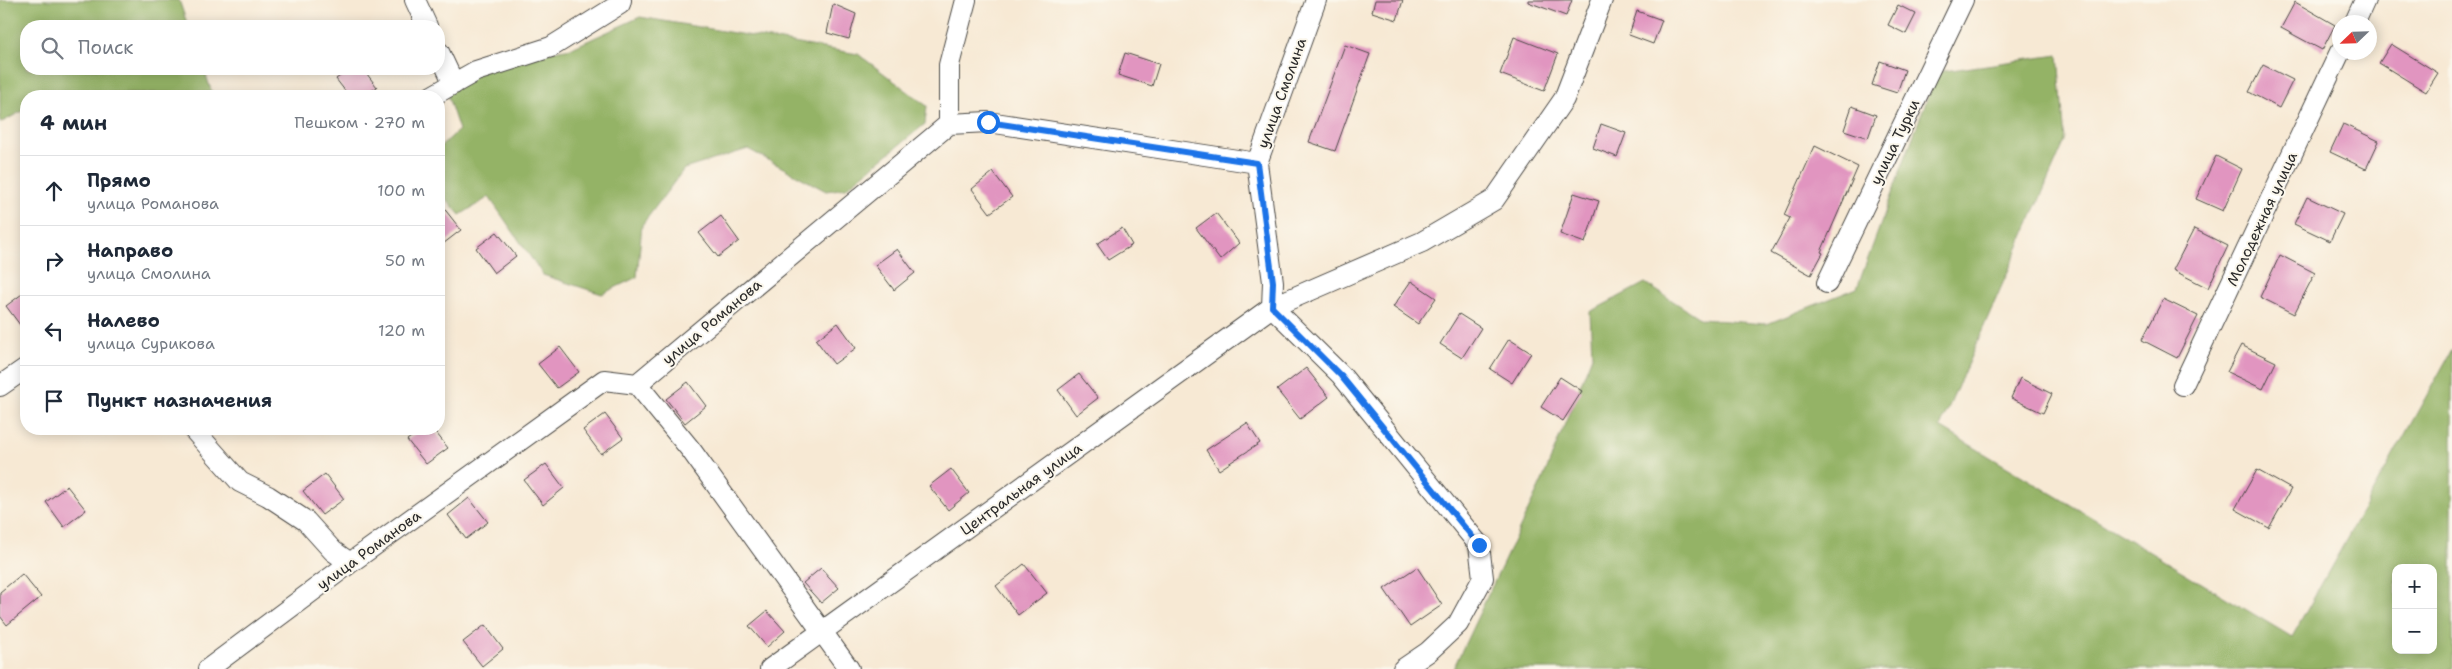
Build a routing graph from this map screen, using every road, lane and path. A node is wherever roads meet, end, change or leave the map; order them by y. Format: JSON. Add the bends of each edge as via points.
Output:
{"nodes":[{"id":1,"x":415,"y":0,"type":"edge"},
{"id":2,"x":621,"y":0,"type":"edge"},
{"id":3,"x":966,"y":0,"type":"edge"},
{"id":4,"x":1316,"y":0,"type":"edge"},
{"id":5,"x":1602,"y":0,"type":"edge"},
{"id":6,"x":1963,"y":0,"type":"edge"},
{"id":7,"x":2365,"y":0,"type":"edge"},
{"id":8,"x":2358,"y":15,"type":"edge"},
{"id":9,"x":424,"y":20,"type":"edge"},
{"id":10,"x":2336,"y":60,"type":"edge"},
{"id":11,"x":445,"y":65,"type":"edge"},
{"id":12,"x":454,"y":84,"type":"junction"},
{"id":13,"x":443,"y":90,"type":"edge"},
{"id":14,"x":949,"y":124,"type":"junction"},
{"id":15,"x":1257,"y":163,"type":"junction"},
{"id":16,"x":1827,"y":283,"type":"dead end"},
{"id":17,"x":1272,"y":307,"type":"junction"},
{"id":18,"x":20,"y":372,"type":"edge"},
{"id":19,"x":637,"y":384,"type":"junction"},
{"id":20,"x":2183,"y":385,"type":"dead end"},
{"id":21,"x":0,"y":386,"type":"edge"},
{"id":22,"x":198,"y":435,"type":"edge"},
{"id":23,"x":350,"y":563,"type":"junction"},
{"id":24,"x":824,"y":632,"type":"junction"},
{"id":25,"x":208,"y":669,"type":"edge"},
{"id":26,"x":770,"y":669,"type":"edge"},
{"id":27,"x":849,"y":669,"type":"edge"},
{"id":28,"x":1403,"y":669,"type":"edge"}],
"edges":[{"from":1,"to":9,"type":"street"},
{"from":2,"to":12,"type":"street","via":[[620,4],[551,47],[476,71]]},
{"from":3,"to":14,"type":"street","via":[[948,65]]},
{"from":4,"to":15,"type":"street","name":"улица Смолина"},
{"from":5,"to":17,"type":"street","name":"Центральная улица","via":[[1564,99],[1494,200],[1422,242]]},
{"from":6,"to":16,"type":"street","name":"улица Турки"},
{"from":7,"to":8,"type":"street"},
{"from":10,"to":20,"type":"street","name":"Молодежная улица"},
{"from":11,"to":12,"type":"street"},
{"from":12,"to":13,"type":"street"},
{"from":14,"to":15,"type":"street","via":[[988,122]]},
{"from":14,"to":19,"type":"street","name":"улица Романова"},
{"from":15,"to":17,"type":"street","name":"улица Смолина","via":[[1273,282]]},
{"from":17,"to":24,"type":"street","name":"Центральная улица"},
{"from":17,"to":28,"type":"street","via":[[1341,376],[1479,545],[1483,578],[1458,624],[1428,652]]},
{"from":18,"to":21,"type":"street"},
{"from":19,"to":23,"type":"street","name":"улица Романова","via":[[604,380]]},
{"from":19,"to":24,"type":"street","via":[[691,450]]},
{"from":22,"to":23,"type":"street","via":[[240,482],[306,521],[333,551]]},
{"from":23,"to":25,"type":"street","name":"улица Романова"},
{"from":24,"to":26,"type":"street","name":"Центральная улица"},
{"from":24,"to":27,"type":"street"}]}
